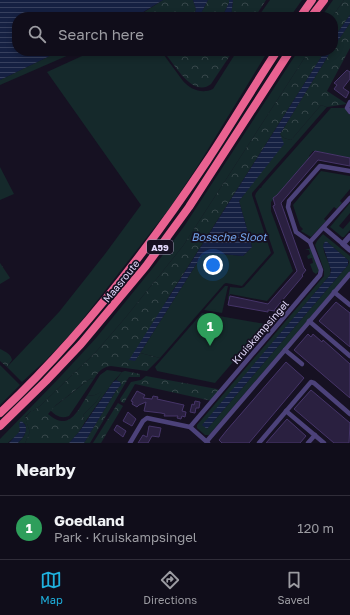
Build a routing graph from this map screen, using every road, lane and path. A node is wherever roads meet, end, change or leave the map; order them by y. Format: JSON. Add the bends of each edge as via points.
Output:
{"nodes":[{"id":1,"x":312,"y":0,"type":"edge"},
{"id":2,"x":324,"y":0,"type":"edge"},
{"id":3,"x":304,"y":12,"type":"edge"},
{"id":4,"x":316,"y":12,"type":"edge"},
{"id":5,"x":274,"y":56,"type":"edge"},
{"id":6,"x":287,"y":56,"type":"edge"},
{"id":7,"x":350,"y":102,"type":"edge"},
{"id":8,"x":350,"y":112,"type":"edge"},
{"id":9,"x":350,"y":171,"type":"edge"},
{"id":10,"x":350,"y":198,"type":"edge"},
{"id":11,"x":324,"y":228,"type":"junction"},
{"id":12,"x":350,"y":236,"type":"edge"},
{"id":13,"x":310,"y":242,"type":"junction"},
{"id":14,"x":343,"y":244,"type":"junction"},
{"id":15,"x":350,"y":250,"type":"edge"},
{"id":16,"x":350,"y":274,"type":"edge"},
{"id":17,"x":334,"y":292,"type":"junction"},
{"id":18,"x":350,"y":306,"type":"edge"},
{"id":19,"x":310,"y":321,"type":"junction"},
{"id":20,"x":285,"y":350,"type":"junction"},
{"id":21,"x":350,"y":356,"type":"edge"},
{"id":22,"x":302,"y":364,"type":"dead end"},
{"id":23,"x":286,"y":411,"type":"junction"},
{"id":24,"x":0,"y":413,"type":"edge"},
{"id":25,"x":350,"y":414,"type":"edge"},
{"id":26,"x":2,"y":424,"type":"edge"},
{"id":27,"x":190,"y":427,"type":"junction"},
{"id":28,"x":0,"y":431,"type":"edge"},
{"id":29,"x":315,"y":435,"type":"junction"},
{"id":30,"x":208,"y":442,"type":"edge"},
{"id":31,"x":130,"y":443,"type":"edge"},
{"id":32,"x":259,"y":443,"type":"edge"},
{"id":33,"x":308,"y":443,"type":"edge"},
{"id":34,"x":324,"y":443,"type":"edge"}],
"edges":[{"from":1,"to":3,"type":"highway"},
{"from":2,"to":4,"type":"highway"},
{"from":5,"to":24,"type":"highway","name":"Maasroute","number":"A59","via":[[208,161],[161,228],[79,332]]},
{"from":6,"to":26,"type":"highway","name":"Maasroute","number":"A59","via":[[205,183],[146,266],[81,344]]},
{"from":7,"to":8,"type":"street","via":[[347,108]]},
{"from":9,"to":13,"type":"street","name":"Kruiskampsingel","via":[[320,166],[289,201],[288,207],[296,232]]},
{"from":10,"to":11,"type":"street"},
{"from":11,"to":13,"type":"street"},
{"from":11,"to":14,"type":"street"},
{"from":12,"to":14,"type":"street"},
{"from":13,"to":27,"type":"street","name":"Kruiskampsingel","via":[[321,270],[320,275]]},
{"from":14,"to":15,"type":"street"},
{"from":16,"to":17,"type":"street"},
{"from":17,"to":18,"type":"street"},
{"from":17,"to":19,"type":"street"},
{"from":19,"to":20,"type":"street"},
{"from":19,"to":21,"type":"street"},
{"from":20,"to":22,"type":"street"},
{"from":20,"to":30,"type":"street"},
{"from":23,"to":25,"type":"street","via":[[312,382]]},
{"from":23,"to":29,"type":"street"},
{"from":23,"to":32,"type":"street"},
{"from":26,"to":28,"type":"highway","number":"A59"},
{"from":27,"to":30,"type":"street"},
{"from":27,"to":31,"type":"street","via":[[147,418]]},
{"from":29,"to":33,"type":"street"},
{"from":29,"to":34,"type":"street"}]}
